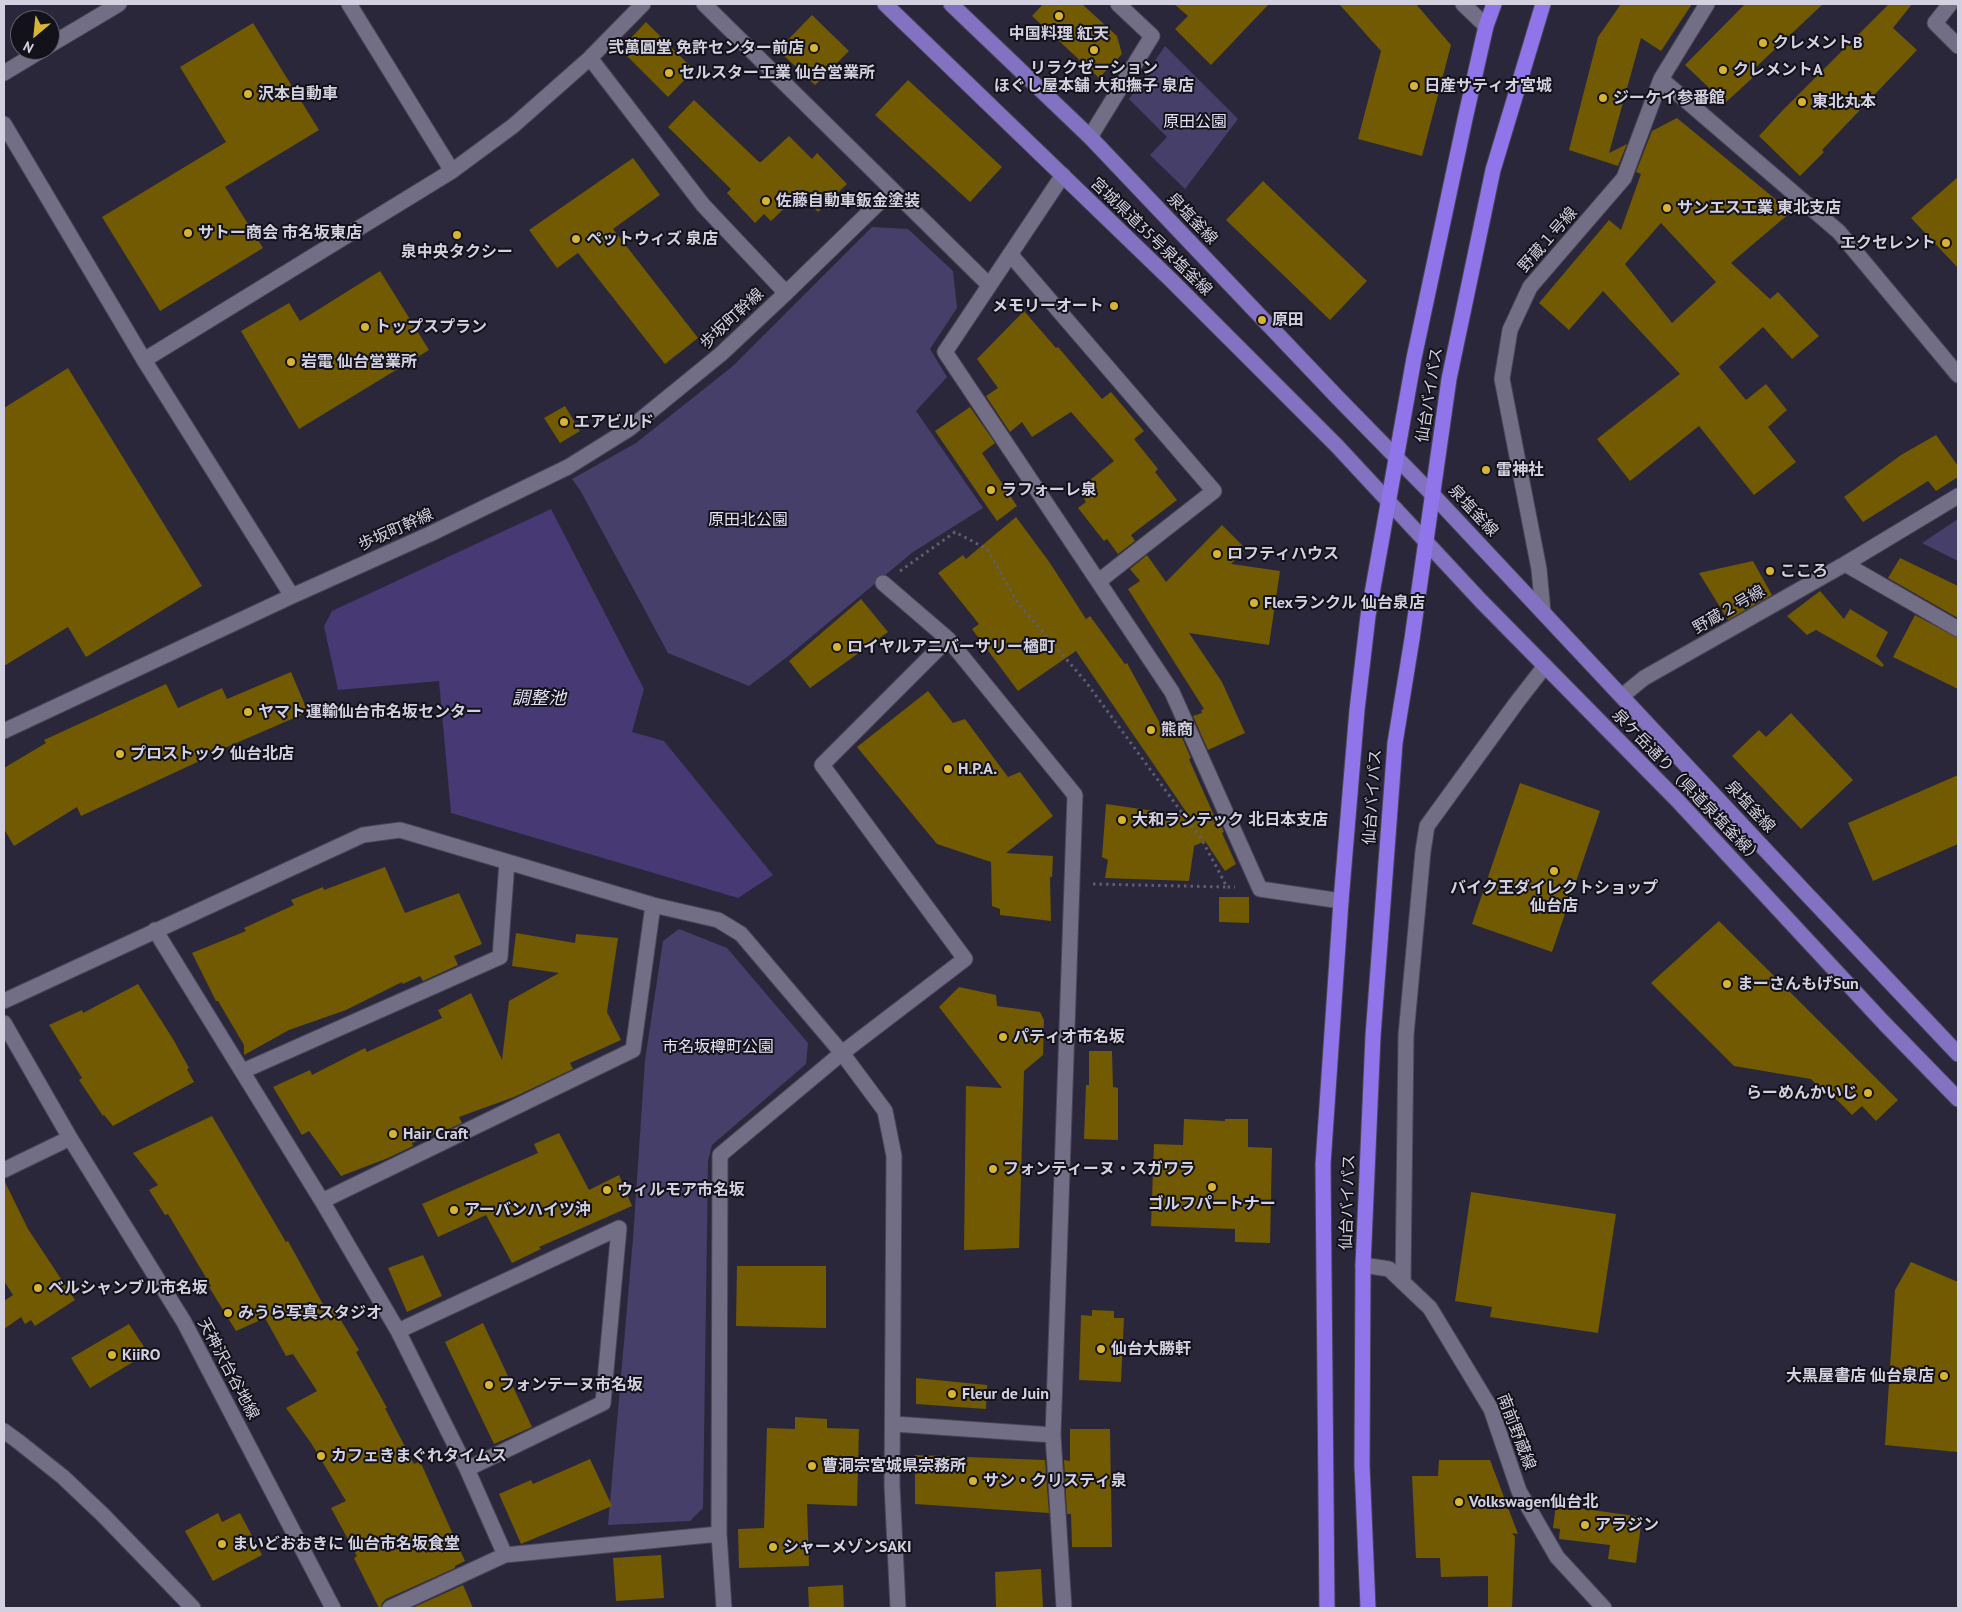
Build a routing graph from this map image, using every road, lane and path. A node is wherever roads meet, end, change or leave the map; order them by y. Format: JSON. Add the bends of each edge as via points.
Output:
{"nodes":[{"id":1,"x":119,"y":4,"type":"edge"},
{"id":2,"x":349,"y":4,"type":"edge"},
{"id":3,"x":643,"y":4,"type":"edge"},
{"id":4,"x":704,"y":4,"type":"edge"},
{"id":5,"x":885,"y":4,"type":"edge"},
{"id":6,"x":951,"y":4,"type":"edge"},
{"id":7,"x":1118,"y":4,"type":"edge"},
{"id":8,"x":1463,"y":4,"type":"edge"},
{"id":9,"x":1494,"y":4,"type":"edge"},
{"id":10,"x":1544,"y":4,"type":"edge"},
{"id":11,"x":1707,"y":4,"type":"edge"},
{"id":12,"x":1950,"y":4,"type":"edge"},
{"id":13,"x":1486,"y":26,"type":"junction"},
{"id":14,"x":60,"y":39,"type":"edge"},
{"id":15,"x":1958,"y":46,"type":"edge"},
{"id":16,"x":590,"y":58,"type":"junction"},
{"id":17,"x":25,"y":60,"type":"edge"},
{"id":18,"x":4,"y":73,"type":"edge"},
{"id":19,"x":1662,"y":79,"type":"junction"},
{"id":20,"x":4,"y":124,"type":"edge"},
{"id":21,"x":1090,"y":137,"type":"junction"},
{"id":22,"x":452,"y":170,"type":"junction"},
{"id":23,"x":1063,"y":175,"type":"junction"},
{"id":24,"x":892,"y":190,"type":"junction"},
{"id":25,"x":1010,"y":254,"type":"junction"},
{"id":26,"x":989,"y":285,"type":"junction"},
{"id":27,"x":786,"y":293,"type":"junction"},
{"id":28,"x":144,"y":360,"type":"junction"},
{"id":29,"x":1958,"y":375,"type":"edge"},
{"id":30,"x":1396,"y":458,"type":"junction"},
{"id":31,"x":1432,"y":494,"type":"junction"},
{"id":32,"x":1958,"y":496,"type":"edge"},
{"id":33,"x":1388,"y":501,"type":"junction"},
{"id":34,"x":1426,"y":540,"type":"junction"},
{"id":35,"x":1845,"y":564,"type":"junction"},
{"id":36,"x":1100,"y":581,"type":"junction"},
{"id":37,"x":883,"y":583,"type":"joint"},
{"id":38,"x":292,"y":596,"type":"junction"},
{"id":39,"x":1544,"y":612,"type":"junction"},
{"id":40,"x":1958,"y":629,"type":"edge"},
{"id":41,"x":948,"y":639,"type":"junction"},
{"id":42,"x":1545,"y":666,"type":"junction"},
{"id":43,"x":1622,"y":696,"type":"junction"},
{"id":44,"x":4,"y":731,"type":"edge"},
{"id":45,"x":507,"y":862,"type":"junction"},
{"id":46,"x":1072,"y":884,"type":"junction"},
{"id":47,"x":1227,"y":887,"type":"junction"},
{"id":48,"x":1260,"y":889,"type":"junction"},
{"id":49,"x":1341,"y":901,"type":"junction"},
{"id":50,"x":653,"y":905,"type":"junction"},
{"id":51,"x":155,"y":930,"type":"junction"},
{"id":52,"x":4,"y":1001,"type":"edge"},
{"id":53,"x":4,"y":1023,"type":"edge"},
{"id":54,"x":842,"y":1053,"type":"junction"},
{"id":55,"x":1958,"y":1054,"type":"edge"},
{"id":56,"x":243,"y":1071,"type":"junction"},
{"id":57,"x":1958,"y":1098,"type":"edge"},
{"id":58,"x":70,"y":1138,"type":"junction"},
{"id":59,"x":4,"y":1170,"type":"edge"},
{"id":60,"x":322,"y":1201,"type":"junction"},
{"id":61,"x":1363,"y":1265,"type":"junction"},
{"id":62,"x":1403,"y":1282,"type":"junction"},
{"id":63,"x":398,"y":1331,"type":"junction"},
{"id":64,"x":894,"y":1424,"type":"junction"},
{"id":65,"x":4,"y":1431,"type":"edge"},
{"id":66,"x":1054,"y":1434,"type":"junction"},
{"id":67,"x":467,"y":1469,"type":"junction"},
{"id":68,"x":719,"y":1534,"type":"junction"},
{"id":69,"x":505,"y":1555,"type":"junction"},
{"id":70,"x":193,"y":1608,"type":"edge"},
{"id":71,"x":333,"y":1608,"type":"edge"},
{"id":72,"x":390,"y":1608,"type":"edge"},
{"id":73,"x":724,"y":1608,"type":"edge"},
{"id":74,"x":898,"y":1608,"type":"edge"},
{"id":75,"x":1064,"y":1608,"type":"edge"},
{"id":76,"x":1327,"y":1608,"type":"edge"},
{"id":77,"x":1368,"y":1608,"type":"edge"},
{"id":78,"x":1604,"y":1608,"type":"edge"}],
"edges":[{"from":1,"to":14,"type":"street"},
{"from":2,"to":22,"type":"street"},
{"from":3,"to":16,"type":"street"},
{"from":4,"to":24,"type":"street"},
{"from":5,"to":23,"type":"main road","name":"宮城県道35号泉塩釜線"},
{"from":6,"to":21,"type":"main road","name":"泉塩釜線"},
{"from":7,"to":21,"type":"street","via":[[1152,36]]},
{"from":8,"to":13,"type":"street"},
{"from":9,"to":13,"type":"highway","name":"仙台バイパス"},
{"from":10,"to":31,"type":"highway","name":"仙台バイパス","via":[[1493,170],[1449,379]]},
{"from":11,"to":19,"type":"street","name":"野蔵１号線"},
{"from":12,"to":15,"type":"street","via":[[1936,23]]},
{"from":13,"to":30,"type":"highway","name":"仙台バイパス","via":[[1414,358]]},
{"from":16,"to":22,"type":"street","via":[[513,126]]},
{"from":16,"to":27,"type":"street","name":"歩坂町幹線","via":[[703,205]]},
{"from":17,"to":18,"type":"street"},
{"from":19,"to":29,"type":"street","via":[[1839,232]]},
{"from":19,"to":39,"type":"street","name":"野蔵１号線","via":[[1624,178],[1530,287],[1510,330],[1502,379],[1539,569]]},
{"from":20,"to":28,"type":"street"},
{"from":21,"to":30,"type":"main road","name":"泉塩釜線"},
{"from":22,"to":28,"type":"street"},
{"from":23,"to":25,"type":"street"},
{"from":23,"to":33,"type":"main road","name":"宮城県道35号泉塩釜線","via":[[1330,439]]},
{"from":24,"to":26,"type":"street"},
{"from":24,"to":27,"type":"street"},
{"from":25,"to":26,"type":"street"},
{"from":25,"to":36,"type":"street","via":[[1214,492]]},
{"from":26,"to":36,"type":"street","via":[[945,352]]},
{"from":27,"to":38,"type":"street","name":"歩坂町幹線","via":[[721,354],[629,429],[568,467]]},
{"from":28,"to":38,"type":"street"},
{"from":30,"to":31,"type":"main road","name":"泉塩釜線"},
{"from":30,"to":33,"type":"highway","name":"仙台バイパス"},
{"from":31,"to":34,"type":"highway","name":"仙台バイパス"},
{"from":31,"to":39,"type":"main road","name":"泉塩釜線"},
{"from":32,"to":35,"type":"street","name":"野蔵２号線"},
{"from":33,"to":34,"type":"main road","name":"泉ケ岳通り（県道泉塩釜線）"},
{"from":33,"to":49,"type":"highway","name":"仙台バイパス","via":[[1368,616]]},
{"from":34,"to":42,"type":"main road","name":"泉ケ岳通り（県道泉塩釜線）"},
{"from":34,"to":61,"type":"highway","name":"仙台バイパス","via":[[1395,743],[1373,1036]]},
{"from":35,"to":40,"type":"street"},
{"from":35,"to":43,"type":"street","name":"野蔵２号線","via":[[1644,678]]},
{"from":36,"to":48,"type":"street","via":[[1172,692]]},
{"from":37,"to":41,"type":"street"},
{"from":37,"to":47,"type":"path","via":[[956,532],[987,549],[1018,603],[1086,682],[1202,840]]},
{"from":38,"to":44,"type":"street","name":"歩坂町幹線"},
{"from":39,"to":43,"type":"main road","name":"泉塩釜線"},
{"from":41,"to":46,"type":"street","via":[[1075,795]]},
{"from":41,"to":54,"type":"street","via":[[822,765],[965,959]]},
{"from":42,"to":57,"type":"main road","name":"泉ケ岳通り（県道泉塩釜線）","via":[[1677,800]]},
{"from":42,"to":62,"type":"street","via":[[1427,826],[1406,1035]]},
{"from":43,"to":55,"type":"main road","name":"泉塩釜線"},
{"from":45,"to":50,"type":"street"},
{"from":45,"to":51,"type":"street","via":[[400,830],[363,835]]},
{"from":45,"to":56,"type":"street","via":[[500,957]]},
{"from":46,"to":47,"type":"path"},
{"from":46,"to":66,"type":"street"},
{"from":47,"to":48,"type":"path"},
{"from":48,"to":49,"type":"street"},
{"from":49,"to":76,"type":"highway","name":"仙台バイパス","via":[[1323,1164]]},
{"from":50,"to":54,"type":"street","via":[[718,920],[741,934]]},
{"from":50,"to":60,"type":"street","via":[[632,1050]]},
{"from":51,"to":52,"type":"street"},
{"from":51,"to":56,"type":"street"},
{"from":53,"to":58,"type":"street","name":"天神沢台谷地線"},
{"from":54,"to":64,"type":"street","via":[[885,1111],[894,1156]]},
{"from":54,"to":68,"type":"street","via":[[720,1155]]},
{"from":56,"to":60,"type":"street"},
{"from":58,"to":59,"type":"street"},
{"from":58,"to":71,"type":"street","name":"天神沢台谷地線","via":[[184,1322]]},
{"from":60,"to":63,"type":"street"},
{"from":61,"to":62,"type":"street","name":"南前野蔵線","via":[[1389,1269]]},
{"from":61,"to":77,"type":"highway","name":"仙台バイパス","via":[[1362,1465]]},
{"from":62,"to":78,"type":"street","name":"南前野蔵線","via":[[1430,1308],[1491,1409],[1519,1491],[1557,1557]]},
{"from":63,"to":67,"type":"street"},
{"from":63,"to":67,"type":"street","via":[[618,1228],[603,1403]]},
{"from":64,"to":66,"type":"street"},
{"from":64,"to":74,"type":"street","via":[[892,1485]]},
{"from":65,"to":70,"type":"street","via":[[63,1477]]},
{"from":66,"to":75,"type":"street"},
{"from":67,"to":69,"type":"street"},
{"from":68,"to":69,"type":"street"},
{"from":68,"to":73,"type":"street"},
{"from":69,"to":72,"type":"street"}]}
